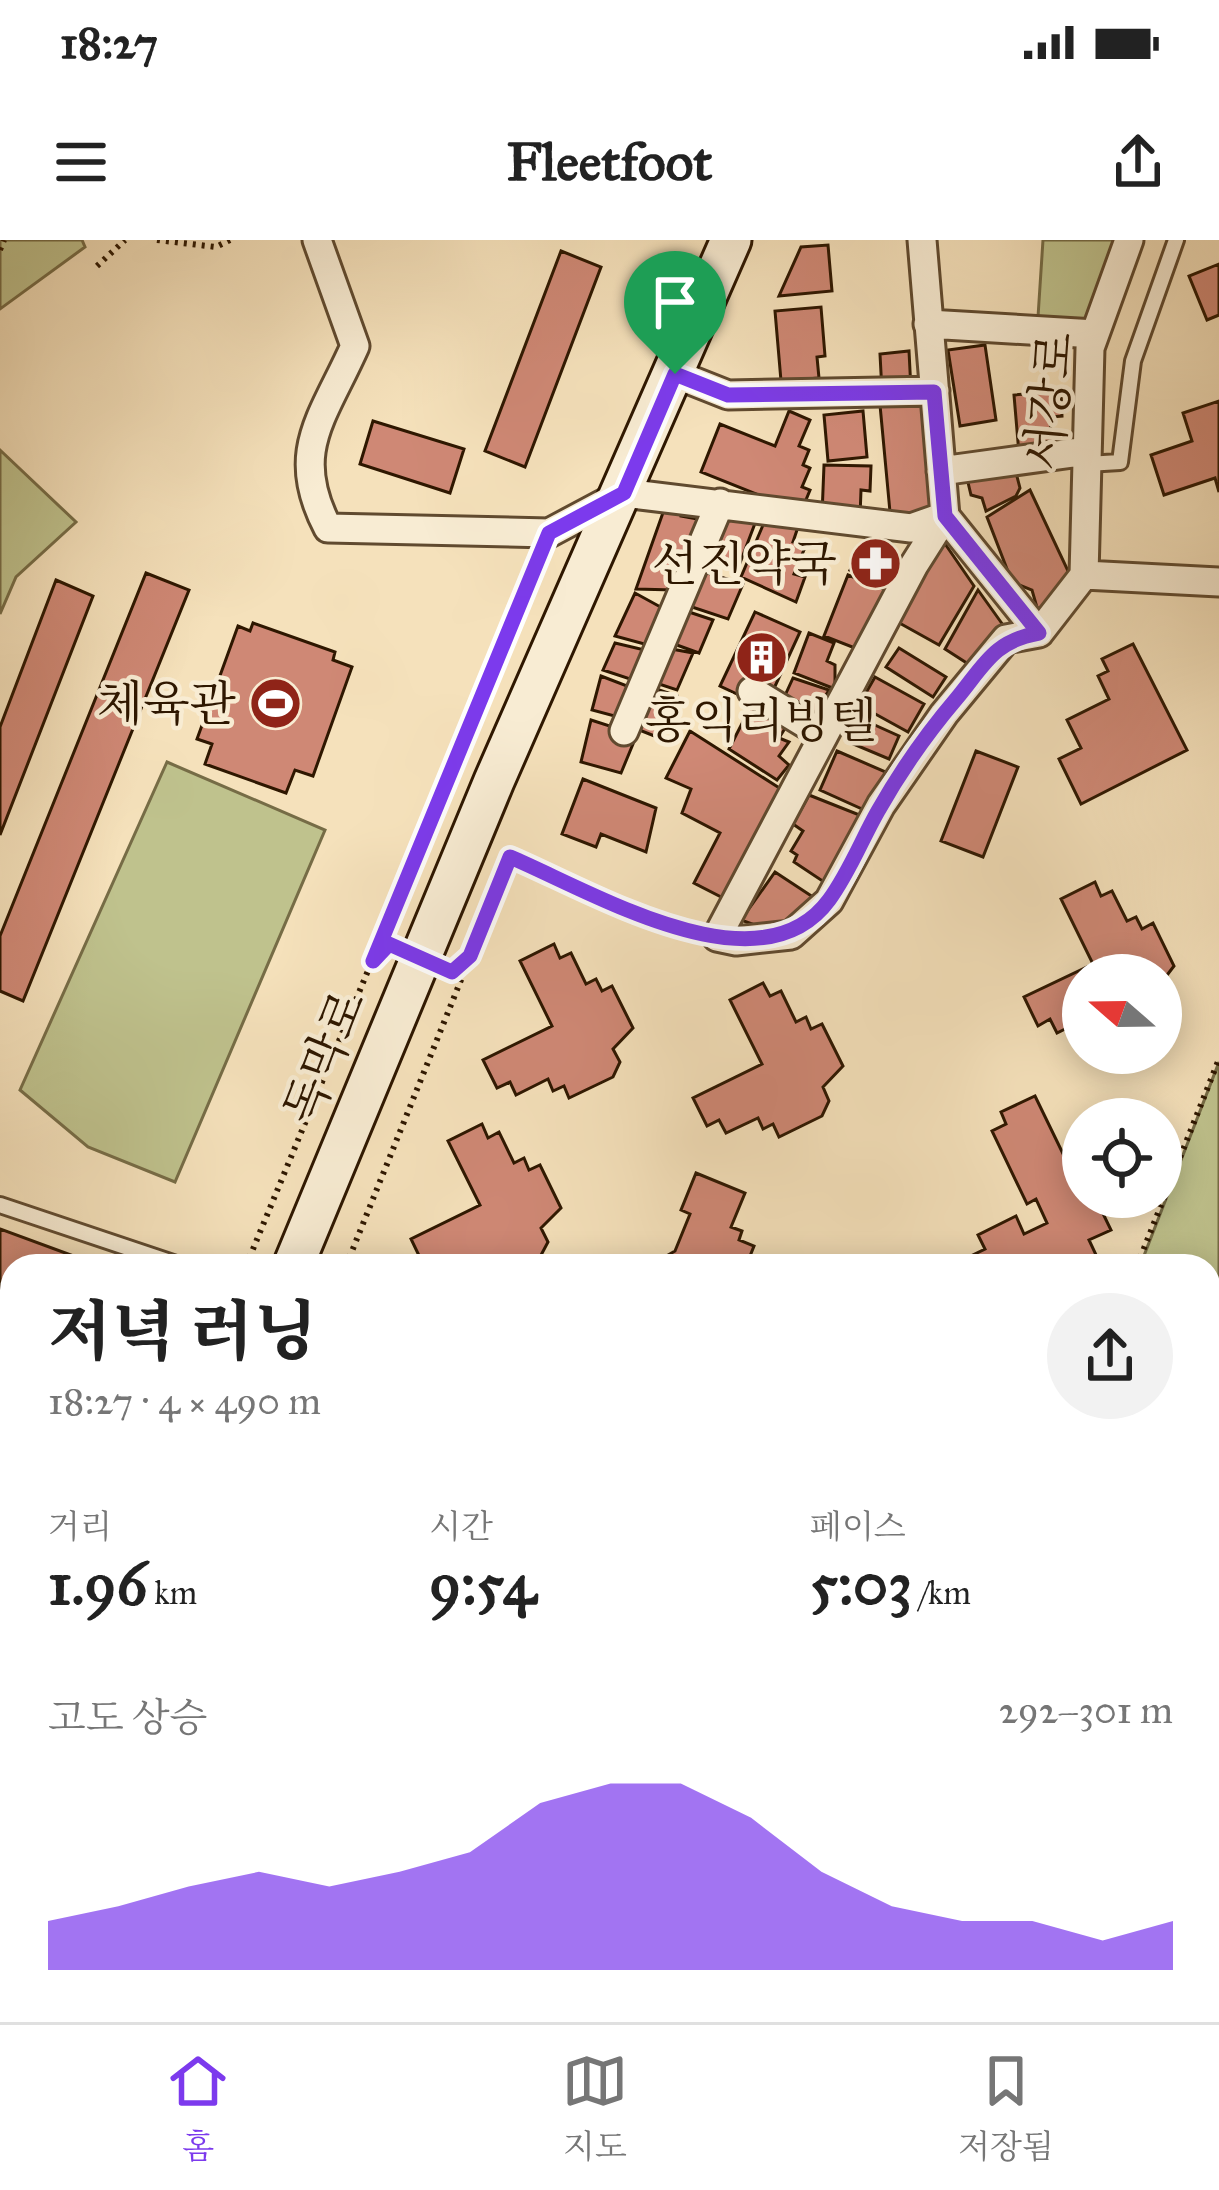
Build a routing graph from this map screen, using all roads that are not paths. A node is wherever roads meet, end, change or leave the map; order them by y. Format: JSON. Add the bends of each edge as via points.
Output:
{"nodes":[{"id":1,"x":317,"y":240,"type":"edge"},
{"id":2,"x":731,"y":240,"type":"edge"},
{"id":3,"x":922,"y":240,"type":"edge"},
{"id":4,"x":1129,"y":240,"type":"edge"},
{"id":5,"x":1176,"y":240,"type":"edge"},
{"id":6,"x":928,"y":324,"type":"junction"},
{"id":7,"x":1096,"y":334,"type":"junction"},
{"id":8,"x":675,"y":374,"type":"junction"},
{"id":9,"x":934,"y":392,"type":"junction"},
{"id":10,"x":1087,"y":457,"type":"junction"},
{"id":11,"x":941,"y":471,"type":"junction"},
{"id":12,"x":624,"y":493,"type":"junction"},
{"id":13,"x":720,"y":503,"type":"junction"},
{"id":14,"x":945,"y":516,"type":"junction"},
{"id":15,"x":1084,"y":575,"type":"junction"},
{"id":16,"x":1219,"y":582,"type":"edge"},
{"id":17,"x":1039,"y":633,"type":"junction"},
{"id":18,"x":752,"y":691,"type":"dead end"},
{"id":19,"x":624,"y":731,"type":"dead end"},
{"id":20,"x":824,"y":734,"type":"junction"},
{"id":21,"x":0,"y":1205,"type":"edge"},
{"id":22,"x":146,"y":1254,"type":"edge"},
{"id":23,"x":298,"y":1254,"type":"edge"}],
"edges":[{"from":1,"to":12,"type":"street","via":[[355,346],[305,458],[328,528],[549,533]]},
{"from":2,"to":8,"type":"main road","name":"독막로"},
{"from":3,"to":6,"type":"street"},
{"from":4,"to":7,"type":"street","name":"서강로"},
{"from":5,"to":10,"type":"lane","via":[[1133,361],[1120,462]]},
{"from":6,"to":7,"type":"street"},
{"from":6,"to":9,"type":"street"},
{"from":7,"to":10,"type":"street","name":"서강로"},
{"from":8,"to":9,"type":"street","via":[[728,395]]},
{"from":8,"to":12,"type":"main road","name":"독막로"},
{"from":9,"to":11,"type":"street"},
{"from":10,"to":11,"type":"street"},
{"from":10,"to":15,"type":"street","name":"서강로"},
{"from":11,"to":14,"type":"street"},
{"from":12,"to":13,"type":"street"},
{"from":12,"to":23,"type":"main road","name":"독막로","via":[[494,781]]},
{"from":13,"to":14,"type":"street","via":[[911,528]]},
{"from":13,"to":19,"type":"street"},
{"from":14,"to":17,"type":"street"},
{"from":14,"to":20,"type":"street"},
{"from":15,"to":16,"type":"street"},
{"from":15,"to":17,"type":"street"},
{"from":17,"to":20,"type":"street","via":[[1006,639],[944,714],[829,901],[791,935],[717,937]]},
{"from":18,"to":20,"type":"street"},
{"from":21,"to":22,"type":"lane"}]}
